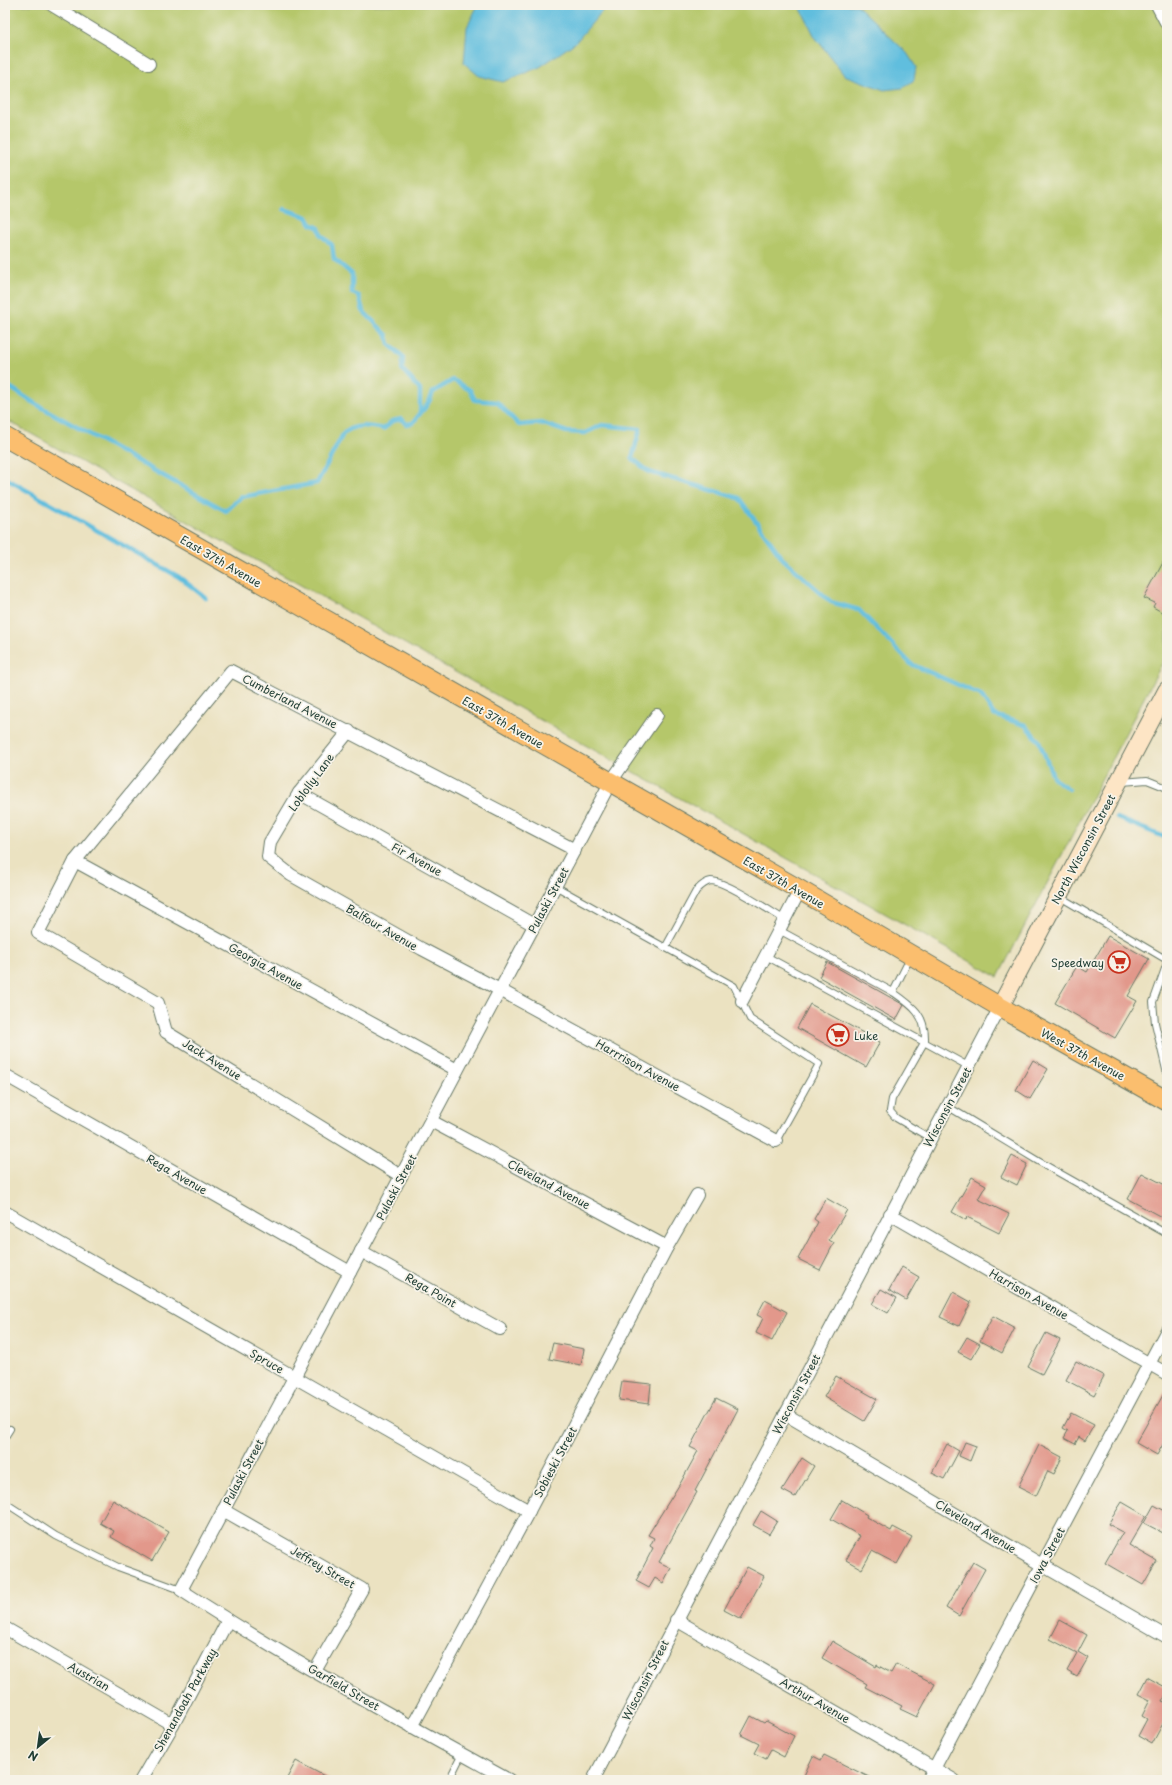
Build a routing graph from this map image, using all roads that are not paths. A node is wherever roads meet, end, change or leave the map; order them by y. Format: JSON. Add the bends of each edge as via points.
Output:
{"nodes":[{"id":1,"x":52,"y":5,"type":"edge"},
{"id":2,"x":1157,"y":5,"type":"edge"},
{"id":3,"x":1167,"y":24,"type":"edge"},
{"id":4,"x":149,"y":64,"type":"dead end"},
{"id":5,"x":5,"y":437,"type":"edge"},
{"id":6,"x":1166,"y":692,"type":"edge"},
{"id":7,"x":657,"y":715,"type":"dead end"},
{"id":8,"x":349,"y":731,"type":"junction"},
{"id":9,"x":1118,"y":782,"type":"junction"},
{"id":10,"x":610,"y":783,"type":"junction"},
{"id":11,"x":1167,"y":788,"type":"edge"},
{"id":12,"x":299,"y":793,"type":"junction"},
{"id":13,"x":575,"y":850,"type":"junction"},
{"id":14,"x":268,"y":857,"type":"joint"},
{"id":15,"x":75,"y":861,"type":"junction"},
{"id":16,"x":555,"y":886,"type":"junction"},
{"id":17,"x":800,"y":890,"type":"junction"},
{"id":18,"x":1058,"y":896,"type":"junction"},
{"id":19,"x":534,"y":925,"type":"junction"},
{"id":20,"x":782,"y":925,"type":"junction"},
{"id":21,"x":38,"y":933,"type":"joint"},
{"id":22,"x":665,"y":948,"type":"junction"},
{"id":23,"x":766,"y":956,"type":"junction"},
{"id":24,"x":912,"y":956,"type":"junction"},
{"id":25,"x":1167,"y":960,"type":"edge"},
{"id":26,"x":1167,"y":964,"type":"edge"},
{"id":27,"x":500,"y":990,"type":"junction"},
{"id":28,"x":893,"y":992,"type":"junction"},
{"id":29,"x":742,"y":1001,"type":"junction"},
{"id":30,"x":1000,"y":1008,"type":"junction"},
{"id":31,"x":925,"y":1041,"type":"junction"},
{"id":32,"x":968,"y":1066,"type":"junction"},
{"id":33,"x":457,"y":1070,"type":"junction"},
{"id":34,"x":1167,"y":1074,"type":"edge"},
{"id":35,"x":5,"y":1075,"type":"edge"},
{"id":36,"x":1167,"y":1101,"type":"edge"},
{"id":37,"x":948,"y":1106,"type":"junction"},
{"id":38,"x":431,"y":1121,"type":"junction"},
{"id":39,"x":930,"y":1138,"type":"junction"},
{"id":40,"x":776,"y":1141,"type":"joint"},
{"id":41,"x":401,"y":1176,"type":"junction"},
{"id":42,"x":697,"y":1195,"type":"dead end"},
{"id":43,"x":5,"y":1212,"type":"edge"},
{"id":44,"x":890,"y":1214,"type":"junction"},
{"id":45,"x":1167,"y":1234,"type":"edge"},
{"id":46,"x":667,"y":1247,"type":"junction"},
{"id":47,"x":361,"y":1251,"type":"junction"},
{"id":48,"x":350,"y":1272,"type":"junction"},
{"id":49,"x":500,"y":1329,"type":"dead end"},
{"id":50,"x":1167,"y":1330,"type":"edge"},
{"id":51,"x":1149,"y":1363,"type":"junction"},
{"id":52,"x":1167,"y":1374,"type":"edge"},
{"id":53,"x":294,"y":1376,"type":"junction"},
{"id":54,"x":785,"y":1414,"type":"junction"},
{"id":55,"x":10,"y":1429,"type":"dead end"},
{"id":56,"x":5,"y":1437,"type":"edge"},
{"id":57,"x":5,"y":1499,"type":"edge"},
{"id":58,"x":223,"y":1510,"type":"junction"},
{"id":59,"x":530,"y":1511,"type":"junction"},
{"id":60,"x":1042,"y":1565,"type":"junction"},
{"id":61,"x":181,"y":1590,"type":"junction"},
{"id":62,"x":228,"y":1620,"type":"junction"},
{"id":63,"x":676,"y":1620,"type":"junction"},
{"id":64,"x":5,"y":1628,"type":"edge"},
{"id":65,"x":1167,"y":1637,"type":"edge"},
{"id":66,"x":315,"y":1671,"type":"junction"},
{"id":67,"x":173,"y":1725,"type":"junction"},
{"id":68,"x":412,"y":1727,"type":"junction"},
{"id":69,"x":462,"y":1754,"type":"junction"},
{"id":70,"x":934,"y":1768,"type":"junction"},
{"id":71,"x":141,"y":1780,"type":"edge"},
{"id":72,"x":449,"y":1780,"type":"edge"},
{"id":73,"x":509,"y":1780,"type":"edge"},
{"id":74,"x":593,"y":1780,"type":"edge"},
{"id":75,"x":928,"y":1780,"type":"edge"},
{"id":76,"x":954,"y":1780,"type":"edge"}],
"edges":[{"from":1,"to":4,"type":"street"},
{"from":2,"to":3,"type":"street"},
{"from":5,"to":10,"type":"main road","name":"East 37th Avenue"},
{"from":6,"to":9,"type":"street","name":"North Wisconsin Street"},
{"from":7,"to":10,"type":"street","name":"Pulaski Street"},
{"from":8,"to":12,"type":"street","name":"Loblolly Lane"},
{"from":8,"to":13,"type":"street","name":"Cumberland Avenue"},
{"from":8,"to":15,"type":"street","name":"Cumberland Avenue","via":[[231,671]]},
{"from":9,"to":11,"type":"lane","via":[[1147,780]]},
{"from":9,"to":18,"type":"street","name":"North Wisconsin Street"},
{"from":10,"to":13,"type":"street","name":"Pulaski Street"},
{"from":10,"to":17,"type":"main road","name":"East 37th Avenue"},
{"from":12,"to":14,"type":"street","name":"Loblolly Lane","via":[[270,842]]},
{"from":12,"to":19,"type":"street","name":"Fir Avenue"},
{"from":13,"to":16,"type":"street","name":"Pulaski Street"},
{"from":14,"to":27,"type":"street","name":"Balfour Avenue","via":[[298,878]]},
{"from":15,"to":21,"type":"street","name":"Cumberland Avenue"},
{"from":15,"to":33,"type":"street","name":"Georgia Avenue"},
{"from":16,"to":19,"type":"street","name":"Pulaski Street"},
{"from":16,"to":22,"type":"lane"},
{"from":17,"to":20,"type":"street"},
{"from":17,"to":24,"type":"main road","name":"East 37th Avenue"},
{"from":18,"to":25,"type":"lane"},
{"from":18,"to":30,"type":"street","name":"North Wisconsin Street"},
{"from":19,"to":27,"type":"street","name":"Pulaski Street"},
{"from":20,"to":22,"type":"lane","via":[[722,884],[709,881],[696,891]]},
{"from":20,"to":23,"type":"street"},
{"from":20,"to":28,"type":"lane"},
{"from":21,"to":41,"type":"street","name":"Jack Avenue","via":[[158,1003],[166,1032]]},
{"from":22,"to":29,"type":"lane","via":[[734,986]]},
{"from":23,"to":29,"type":"street"},
{"from":23,"to":31,"type":"lane"},
{"from":24,"to":28,"type":"lane"},
{"from":24,"to":30,"type":"main road","name":"East 37th Avenue"},
{"from":26,"to":34,"type":"lane","via":[[1153,1002],[1155,1023]]},
{"from":27,"to":33,"type":"street","name":"Pulaski Street"},
{"from":27,"to":40,"type":"street","name":"Harrrison Avenue"},
{"from":28,"to":31,"type":"lane","via":[[909,1003],[921,1017],[926,1030]]},
{"from":29,"to":40,"type":"lane","via":[[750,1019],[819,1064]]},
{"from":30,"to":32,"type":"street","name":"Wisconsin Street"},
{"from":30,"to":36,"type":"main road","name":"West 37th Avenue"},
{"from":31,"to":32,"type":"lane"},
{"from":31,"to":39,"type":"lane","via":[[892,1099],[890,1111],[896,1118]]},
{"from":32,"to":37,"type":"street","name":"Wisconsin Street"},
{"from":33,"to":38,"type":"street","name":"Pulaski Street"},
{"from":35,"to":48,"type":"street","name":"Rega Avenue"},
{"from":37,"to":39,"type":"street","name":"Wisconsin Street"},
{"from":37,"to":45,"type":"lane","via":[[1038,1161]]},
{"from":38,"to":41,"type":"street","name":"Pulaski Street"},
{"from":38,"to":46,"type":"street","name":"Cleveland Avenue"},
{"from":39,"to":44,"type":"street","name":"Wisconsin Street"},
{"from":41,"to":47,"type":"street","name":"Pulaski Street"},
{"from":42,"to":46,"type":"street","name":"Sobieski Street"},
{"from":43,"to":53,"type":"street","name":"Spruce"},
{"from":44,"to":51,"type":"street","name":"Harrison Avenue"},
{"from":44,"to":54,"type":"street","name":"Wisconsin Street"},
{"from":46,"to":59,"type":"street","name":"Sobieski Street"},
{"from":47,"to":48,"type":"street","name":"Pulaski Street"},
{"from":47,"to":49,"type":"street","name":"Rega Point"},
{"from":48,"to":53,"type":"street","name":"Pulaski Street"},
{"from":50,"to":51,"type":"street","name":"Iowa Street"},
{"from":51,"to":52,"type":"street","name":"Harrison Avenue"},
{"from":51,"to":60,"type":"street","name":"Iowa Street"},
{"from":53,"to":58,"type":"street","name":"Pulaski Street"},
{"from":53,"to":59,"type":"street","name":"Spruce"},
{"from":54,"to":60,"type":"street","name":"Cleveland Avenue"},
{"from":54,"to":63,"type":"street","name":"Wisconsin Street"},
{"from":55,"to":56,"type":"lane"},
{"from":57,"to":61,"type":"lane","via":[[8,1504],[56,1536],[118,1567]]},
{"from":58,"to":61,"type":"street","name":"Pulaski Street"},
{"from":58,"to":66,"type":"street","name":"Jeffrey Street","via":[[362,1589]]},
{"from":59,"to":68,"type":"street","name":"Sobieski Street"},
{"from":60,"to":65,"type":"street","name":"Cleveland Avenue"},
{"from":60,"to":70,"type":"street","name":"Iowa Street"},
{"from":61,"to":62,"type":"street","name":"Garfield Street"},
{"from":62,"to":66,"type":"street","name":"Garfield Street"},
{"from":62,"to":67,"type":"street","name":"Shenandoah Parkway"},
{"from":63,"to":70,"type":"street","name":"Arthur Avenue"},
{"from":63,"to":74,"type":"street","name":"Wisconsin Street"},
{"from":64,"to":67,"type":"street","name":"Austrian"},
{"from":66,"to":68,"type":"street","name":"Garfield Street"},
{"from":67,"to":71,"type":"street","name":"Shenandoah Parkway"},
{"from":68,"to":69,"type":"street","name":"Garfield Street"},
{"from":69,"to":72,"type":"lane"},
{"from":69,"to":73,"type":"street","name":"Garfield Street"},
{"from":70,"to":75,"type":"street","name":"Iowa Street"},
{"from":70,"to":76,"type":"street","name":"Arthur Avenue"}]}
